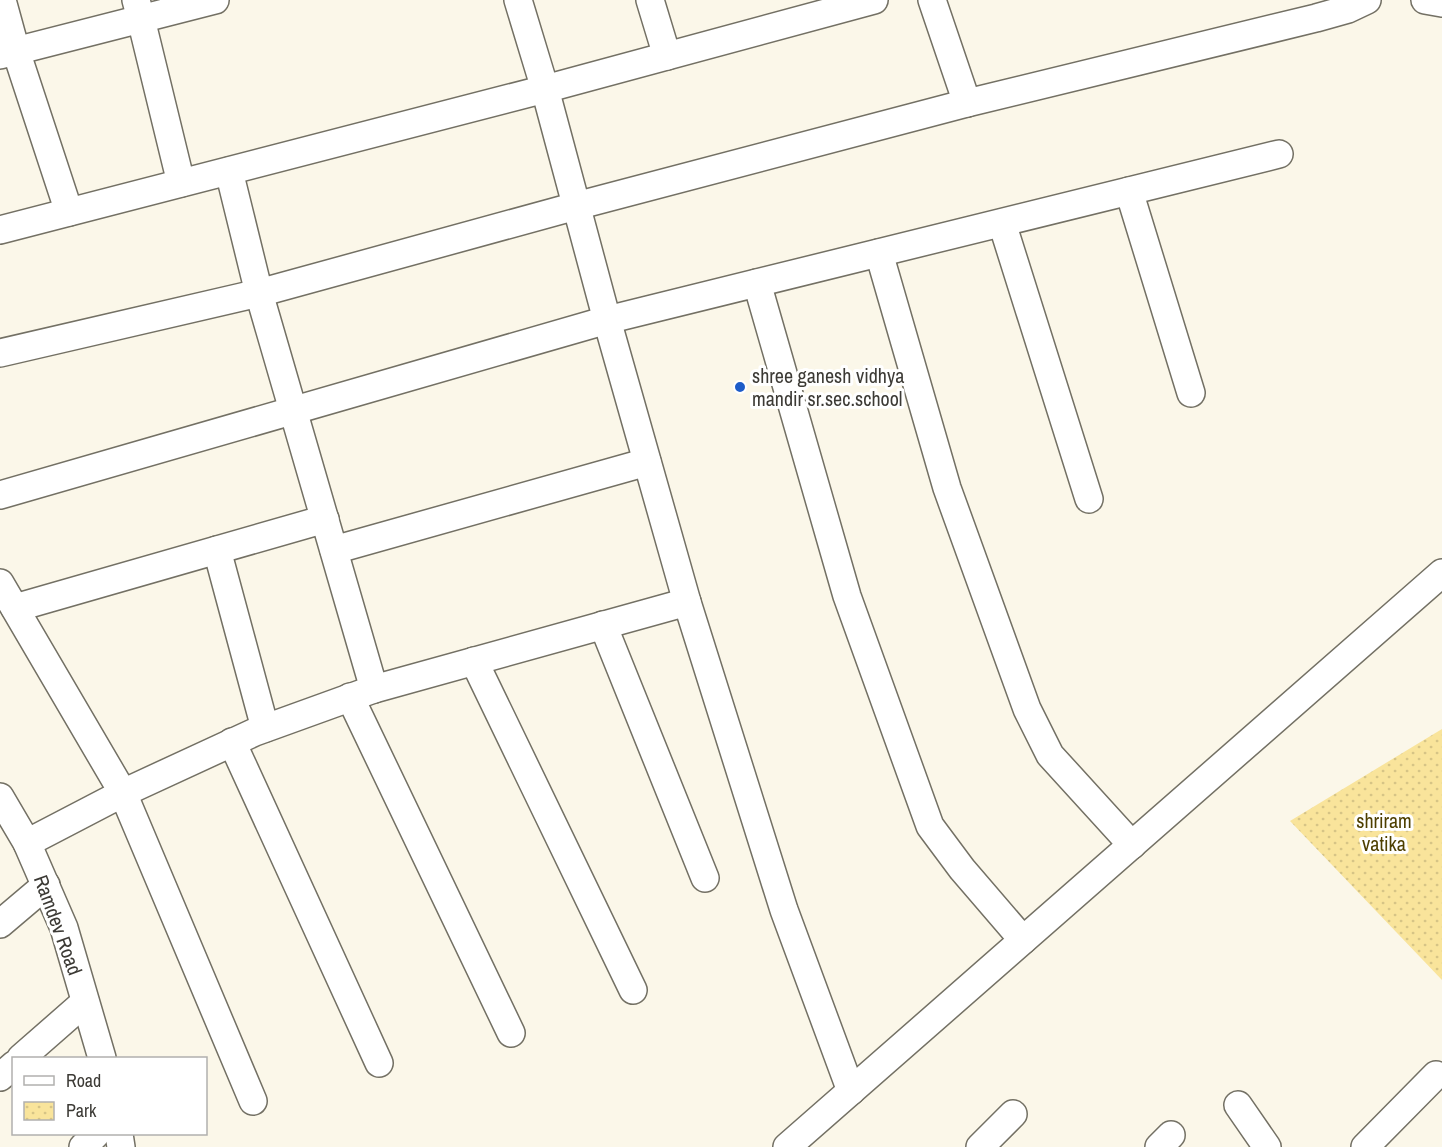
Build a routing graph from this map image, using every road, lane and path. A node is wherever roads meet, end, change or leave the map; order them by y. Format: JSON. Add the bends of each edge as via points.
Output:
{"nodes":[{"id":1,"x":2,"y":0,"type":"edge"},
{"id":2,"x":214,"y":0,"type":"edge"},
{"id":3,"x":518,"y":0,"type":"edge"},
{"id":4,"x":650,"y":0,"type":"edge"},
{"id":5,"x":874,"y":0,"type":"edge"},
{"id":6,"x":932,"y":0,"type":"edge"},
{"id":7,"x":1425,"y":0,"type":"edge"},
{"id":8,"x":1442,"y":3,"type":"edge"},
{"id":9,"x":1357,"y":5,"type":"edge"},
{"id":10,"x":139,"y":9,"type":"edge"},
{"id":11,"x":8,"y":53,"type":"edge"},
{"id":12,"x":667,"y":56,"type":"junction"},
{"id":13,"x":545,"y":89,"type":"junction"},
{"id":14,"x":967,"y":103,"type":"junction"},
{"id":15,"x":1279,"y":154,"type":"dead end"},
{"id":16,"x":229,"y":171,"type":"junction"},
{"id":17,"x":181,"y":183,"type":"junction"},
{"id":18,"x":1129,"y":191,"type":"junction"},
{"id":19,"x":576,"y":206,"type":"junction"},
{"id":20,"x":69,"y":212,"type":"junction"},
{"id":21,"x":1002,"y":223,"type":"junction"},
{"id":22,"x":0,"y":230,"type":"edge"},
{"id":23,"x":879,"y":253,"type":"junction"},
{"id":24,"x":757,"y":283,"type":"junction"},
{"id":25,"x":259,"y":292,"type":"junction"},
{"id":26,"x":607,"y":320,"type":"junction"},
{"id":27,"x":0,"y":353,"type":"edge"},
{"id":28,"x":1191,"y":393,"type":"dead end"},
{"id":29,"x":294,"y":410,"type":"junction"},
{"id":30,"x":647,"y":462,"type":"junction"},
{"id":31,"x":0,"y":495,"type":"edge"},
{"id":32,"x":1089,"y":499,"type":"dead end"},
{"id":33,"x":325,"y":519,"type":"junction"},
{"id":34,"x":217,"y":550,"type":"junction"},
{"id":35,"x":334,"y":550,"type":"junction"},
{"id":36,"x":1442,"y":573,"type":"edge"},
{"id":37,"x":0,"y":583,"type":"edge"},
{"id":38,"x":687,"y":602,"type":"junction"},
{"id":39,"x":15,"y":608,"type":"junction"},
{"id":40,"x":603,"y":625,"type":"junction"},
{"id":41,"x":474,"y":661,"type":"junction"},
{"id":42,"x":362,"y":693,"type":"junction"},
{"id":43,"x":265,"y":728,"type":"junction"},
{"id":44,"x":232,"y":742,"type":"junction"},
{"id":45,"x":123,"y":793,"type":"junction"},
{"id":46,"x":0,"y":797,"type":"edge"},
{"id":47,"x":27,"y":843,"type":"junction"},
{"id":48,"x":1132,"y":845,"type":"junction"},
{"id":49,"x":705,"y":878,"type":"dead end"},
{"id":50,"x":45,"y":885,"type":"junction"},
{"id":51,"x":0,"y":924,"type":"edge"},
{"id":52,"x":1023,"y":940,"type":"junction"},
{"id":53,"x":633,"y":990,"type":"dead end"},
{"id":54,"x":85,"y":1002,"type":"junction"},
{"id":55,"x":511,"y":1034,"type":"dead end"},
{"id":56,"x":23,"y":1057,"type":"edge"},
{"id":57,"x":101,"y":1057,"type":"edge"},
{"id":58,"x":379,"y":1063,"type":"dead end"},
{"id":59,"x":12,"y":1067,"type":"edge"},
{"id":60,"x":1436,"y":1075,"type":"dead end"},
{"id":61,"x":0,"y":1077,"type":"edge"},
{"id":62,"x":850,"y":1091,"type":"junction"},
{"id":63,"x":253,"y":1101,"type":"dead end"},
{"id":64,"x":1238,"y":1105,"type":"dead end"},
{"id":65,"x":1013,"y":1114,"type":"dead end"},
{"id":66,"x":95,"y":1135,"type":"edge"},
{"id":67,"x":83,"y":1147,"type":"edge"},
{"id":68,"x":787,"y":1147,"type":"edge"},
{"id":69,"x":980,"y":1147,"type":"edge"},
{"id":70,"x":1267,"y":1147,"type":"edge"},
{"id":71,"x":1365,"y":1147,"type":"edge"}],
"edges":[{"from":1,"to":11,"type":"street"},
{"from":2,"to":10,"type":"street"},
{"from":3,"to":13,"type":"street"},
{"from":4,"to":12,"type":"street"},
{"from":5,"to":12,"type":"street"},
{"from":6,"to":14,"type":"street"},
{"from":7,"to":8,"type":"street"},
{"from":9,"to":14,"type":"street"},
{"from":10,"to":11,"type":"street"},
{"from":10,"to":17,"type":"street"},
{"from":11,"to":20,"type":"street"},
{"from":12,"to":13,"type":"street"},
{"from":13,"to":16,"type":"street"},
{"from":13,"to":19,"type":"street"},
{"from":14,"to":19,"type":"street"},
{"from":15,"to":18,"type":"street"},
{"from":16,"to":17,"type":"street"},
{"from":16,"to":25,"type":"street"},
{"from":17,"to":20,"type":"street"},
{"from":18,"to":21,"type":"street"},
{"from":18,"to":28,"type":"street"},
{"from":19,"to":25,"type":"street"},
{"from":19,"to":26,"type":"street"},
{"from":20,"to":22,"type":"street"},
{"from":21,"to":23,"type":"street"},
{"from":21,"to":32,"type":"street"},
{"from":23,"to":24,"type":"street"},
{"from":23,"to":48,"type":"street","via":[[947,488],[1027,709],[1050,755]]},
{"from":24,"to":26,"type":"street"},
{"from":24,"to":52,"type":"street","via":[[847,596],[930,826]]},
{"from":25,"to":27,"type":"street"},
{"from":25,"to":29,"type":"street"},
{"from":26,"to":29,"type":"street"},
{"from":26,"to":30,"type":"street"},
{"from":29,"to":31,"type":"street"},
{"from":29,"to":33,"type":"street"},
{"from":30,"to":35,"type":"street"},
{"from":30,"to":38,"type":"street"},
{"from":33,"to":34,"type":"street"},
{"from":33,"to":35,"type":"street"},
{"from":34,"to":39,"type":"street"},
{"from":34,"to":43,"type":"street"},
{"from":35,"to":42,"type":"street"},
{"from":36,"to":48,"type":"street"},
{"from":37,"to":39,"type":"street"},
{"from":38,"to":40,"type":"street"},
{"from":38,"to":62,"type":"street","via":[[784,910]]},
{"from":39,"to":45,"type":"street"},
{"from":40,"to":41,"type":"street"},
{"from":40,"to":49,"type":"street"},
{"from":41,"to":42,"type":"street"},
{"from":41,"to":53,"type":"street"},
{"from":42,"to":43,"type":"street"},
{"from":42,"to":55,"type":"street"},
{"from":43,"to":44,"type":"street"},
{"from":44,"to":45,"type":"street"},
{"from":44,"to":58,"type":"street"},
{"from":45,"to":47,"type":"street"},
{"from":45,"to":63,"type":"street"},
{"from":46,"to":47,"type":"street","name":"Ramdev Road"},
{"from":47,"to":50,"type":"street","name":"Ramdev Road"},
{"from":48,"to":52,"type":"street"},
{"from":50,"to":51,"type":"street"},
{"from":50,"to":54,"type":"street","name":"Ramdev Road","via":[[64,928]]},
{"from":52,"to":62,"type":"street"},
{"from":54,"to":56,"type":"street"},
{"from":54,"to":57,"type":"street","name":"Ramdev Road"},
{"from":59,"to":61,"type":"street"},
{"from":60,"to":71,"type":"street"},
{"from":62,"to":68,"type":"street"},
{"from":64,"to":70,"type":"street"},
{"from":65,"to":69,"type":"street"},
{"from":66,"to":67,"type":"street"}]}
